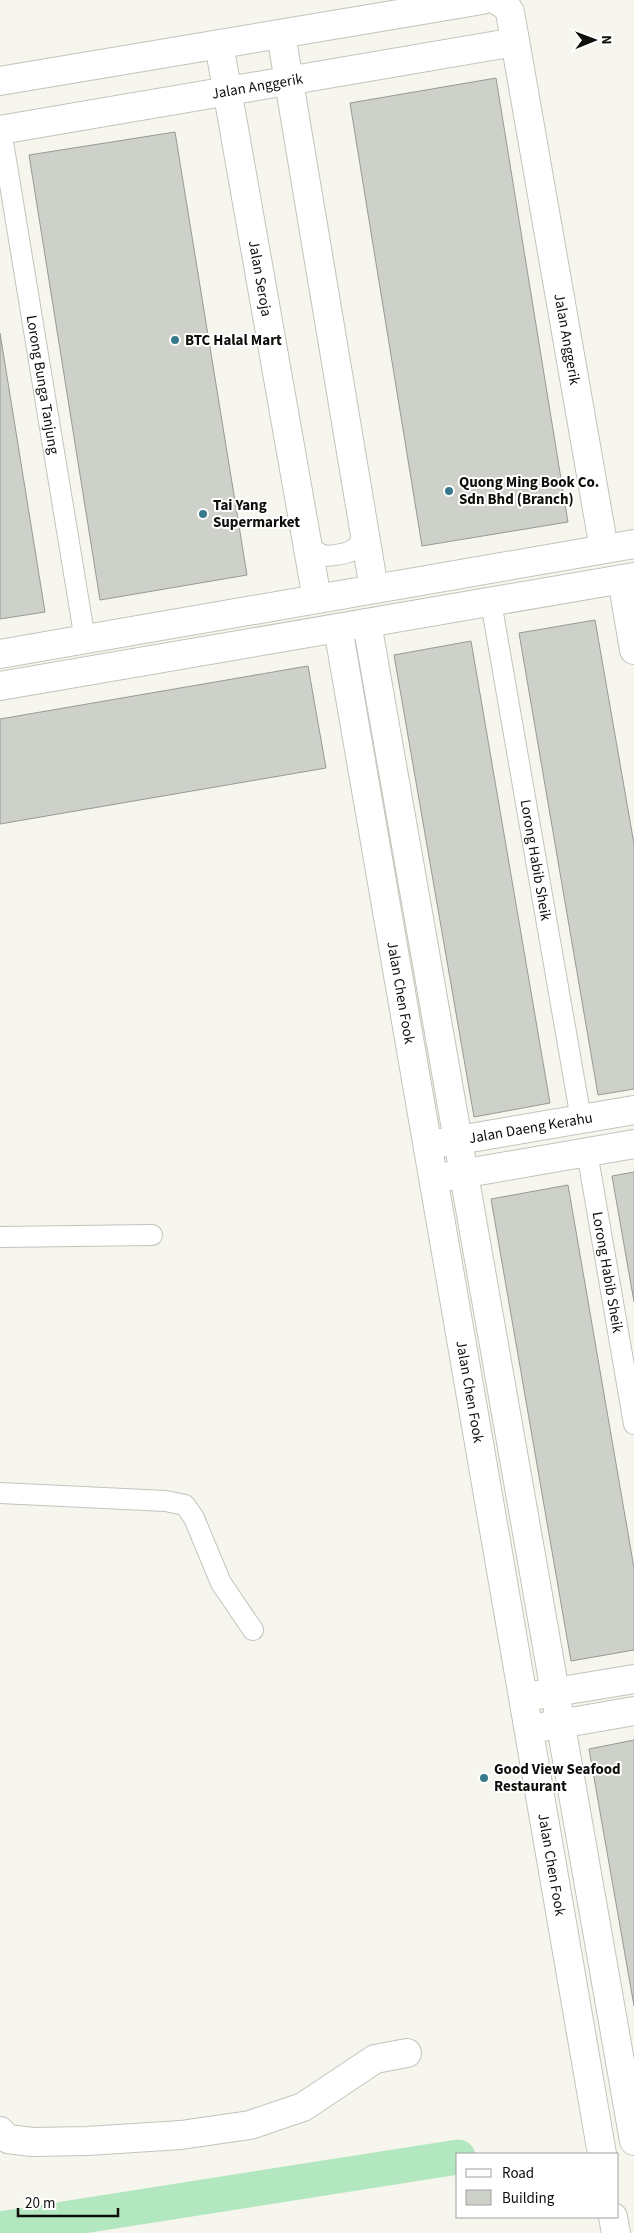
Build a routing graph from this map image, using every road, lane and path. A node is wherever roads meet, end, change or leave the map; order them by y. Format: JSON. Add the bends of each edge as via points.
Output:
{"nodes":[{"id":1,"x":482,"y":0,"type":"edge"},
{"id":2,"x":496,"y":0,"type":"edge"},
{"id":3,"x":281,"y":34,"type":"junction"},
{"id":4,"x":515,"y":42,"type":"junction"},
{"id":5,"x":219,"y":44,"type":"junction"},
{"id":6,"x":289,"y":80,"type":"junction"},
{"id":7,"x":0,"y":81,"type":"edge"},
{"id":8,"x":227,"y":91,"type":"junction"},
{"id":9,"x":0,"y":130,"type":"edge"},
{"id":10,"x":364,"y":531,"type":"junction"},
{"id":11,"x":634,"y":544,"type":"edge"},
{"id":12,"x":307,"y":546,"type":"junction"},
{"id":13,"x":604,"y":549,"type":"junction"},
{"id":14,"x":628,"y":578,"type":"edge"},
{"id":15,"x":374,"y":589,"type":"junction"},
{"id":16,"x":317,"y":599,"type":"junction"},
{"id":17,"x":491,"y":602,"type":"junction"},
{"id":18,"x":367,"y":623,"type":"junction"},
{"id":19,"x":338,"y":628,"type":"junction"},
{"id":20,"x":85,"y":640,"type":"junction"},
{"id":21,"x":634,"y":650,"type":"edge"},
{"id":22,"x":0,"y":654,"type":"edge"},
{"id":23,"x":0,"y":686,"type":"edge"},
{"id":24,"x":634,"y":1110,"type":"edge"},
{"id":25,"x":581,"y":1119,"type":"junction"},
{"id":26,"x":458,"y":1140,"type":"junction"},
{"id":27,"x":634,"y":1144,"type":"edge"},
{"id":28,"x":427,"y":1145,"type":"junction"},
{"id":29,"x":586,"y":1152,"type":"junction"},
{"id":30,"x":463,"y":1173,"type":"junction"},
{"id":31,"x":433,"y":1179,"type":"junction"},
{"id":32,"x":152,"y":1235,"type":"dead end"},
{"id":33,"x":0,"y":1237,"type":"edge"},
{"id":34,"x":634,"y":1424,"type":"edge"},
{"id":35,"x":0,"y":1493,"type":"edge"},
{"id":36,"x":253,"y":1630,"type":"dead end"},
{"id":37,"x":634,"y":1678,"type":"edge"},
{"id":38,"x":555,"y":1692,"type":"junction"},
{"id":39,"x":523,"y":1698,"type":"junction"},
{"id":40,"x":634,"y":1711,"type":"edge"},
{"id":41,"x":560,"y":1724,"type":"junction"},
{"id":42,"x":528,"y":1729,"type":"junction"},
{"id":43,"x":406,"y":2053,"type":"dead end"},
{"id":44,"x":630,"y":2100,"type":"edge"},
{"id":45,"x":594,"y":2107,"type":"junction"},
{"id":46,"x":0,"y":2131,"type":"edge"},
{"id":47,"x":633,"y":2134,"type":"edge"},
{"id":48,"x":601,"y":2145,"type":"edge"},
{"id":49,"x":613,"y":2218,"type":"edge"},
{"id":50,"x":616,"y":2233,"type":"edge"}],
"edges":[{"from":1,"to":3,"type":"street"},
{"from":2,"to":4,"type":"street","name":"Jalan Anggerik","via":[[510,12]]},
{"from":3,"to":5,"type":"street"},
{"from":3,"to":6,"type":"street"},
{"from":4,"to":6,"type":"street","name":"Jalan Anggerik"},
{"from":4,"to":13,"type":"street","name":"Jalan Anggerik"},
{"from":5,"to":7,"type":"street"},
{"from":5,"to":8,"type":"street","name":"Jalan Seroja"},
{"from":6,"to":8,"type":"street","name":"Jalan Anggerik"},
{"from":6,"to":10,"type":"street"},
{"from":8,"to":9,"type":"street","name":"Jalan Anggerik"},
{"from":8,"to":12,"type":"street","name":"Jalan Seroja"},
{"from":9,"to":20,"type":"lane","name":"Lorong Bunga Tanjung"},
{"from":10,"to":12,"type":"lane","via":[[358,547],[352,551],[324,556]]},
{"from":10,"to":15,"type":"street"},
{"from":11,"to":13,"type":"street"},
{"from":12,"to":16,"type":"street","name":"Jalan Seroja"},
{"from":13,"to":15,"type":"street"},
{"from":14,"to":17,"type":"street"},
{"from":14,"to":21,"type":"street"},
{"from":15,"to":16,"type":"street"},
{"from":16,"to":20,"type":"street"},
{"from":17,"to":18,"type":"street"},
{"from":17,"to":25,"type":"lane","name":"Lorong Habib Sheik"},
{"from":18,"to":19,"type":"street"},
{"from":18,"to":26,"type":"street","name":"Jalan Chen Fook"},
{"from":19,"to":23,"type":"street"},
{"from":19,"to":28,"type":"street","name":"Jalan Chen Fook"},
{"from":20,"to":22,"type":"street"},
{"from":24,"to":25,"type":"street","name":"Jalan Daeng Kerahu"},
{"from":25,"to":26,"type":"street","name":"Jalan Daeng Kerahu"},
{"from":26,"to":28,"type":"street","name":"Jalan Daeng Kerahu"},
{"from":26,"to":30,"type":"street","name":"Jalan Chen Fook"},
{"from":27,"to":29,"type":"street"},
{"from":28,"to":31,"type":"street","name":"Jalan Chen Fook"},
{"from":29,"to":30,"type":"street"},
{"from":29,"to":34,"type":"lane","name":"Lorong Habib Sheik"},
{"from":30,"to":31,"type":"street"},
{"from":30,"to":38,"type":"street","name":"Jalan Chen Fook"},
{"from":31,"to":39,"type":"street","name":"Jalan Chen Fook"},
{"from":32,"to":33,"type":"lane"},
{"from":35,"to":36,"type":"lane","via":[[166,1501],[185,1505],[194,1518],[221,1583]]},
{"from":37,"to":38,"type":"street"},
{"from":38,"to":39,"type":"street"},
{"from":38,"to":41,"type":"street","name":"Jalan Chen Fook"},
{"from":39,"to":42,"type":"street","name":"Jalan Chen Fook"},
{"from":40,"to":41,"type":"street"},
{"from":41,"to":42,"type":"street"},
{"from":41,"to":44,"type":"street","name":"Jalan Chen Fook"},
{"from":42,"to":45,"type":"street","name":"Jalan Chen Fook"},
{"from":43,"to":46,"type":"street","via":[[375,2059],[303,2107],[250,2125],[181,2135],[87,2141],[8,2140]]},
{"from":44,"to":45,"type":"street"},
{"from":44,"to":47,"type":"street","name":"Jalan Chen Fook"},
{"from":45,"to":48,"type":"street","name":"Jalan Chen Fook"},
{"from":47,"to":48,"type":"street"},
{"from":49,"to":50,"type":"street"}]}
